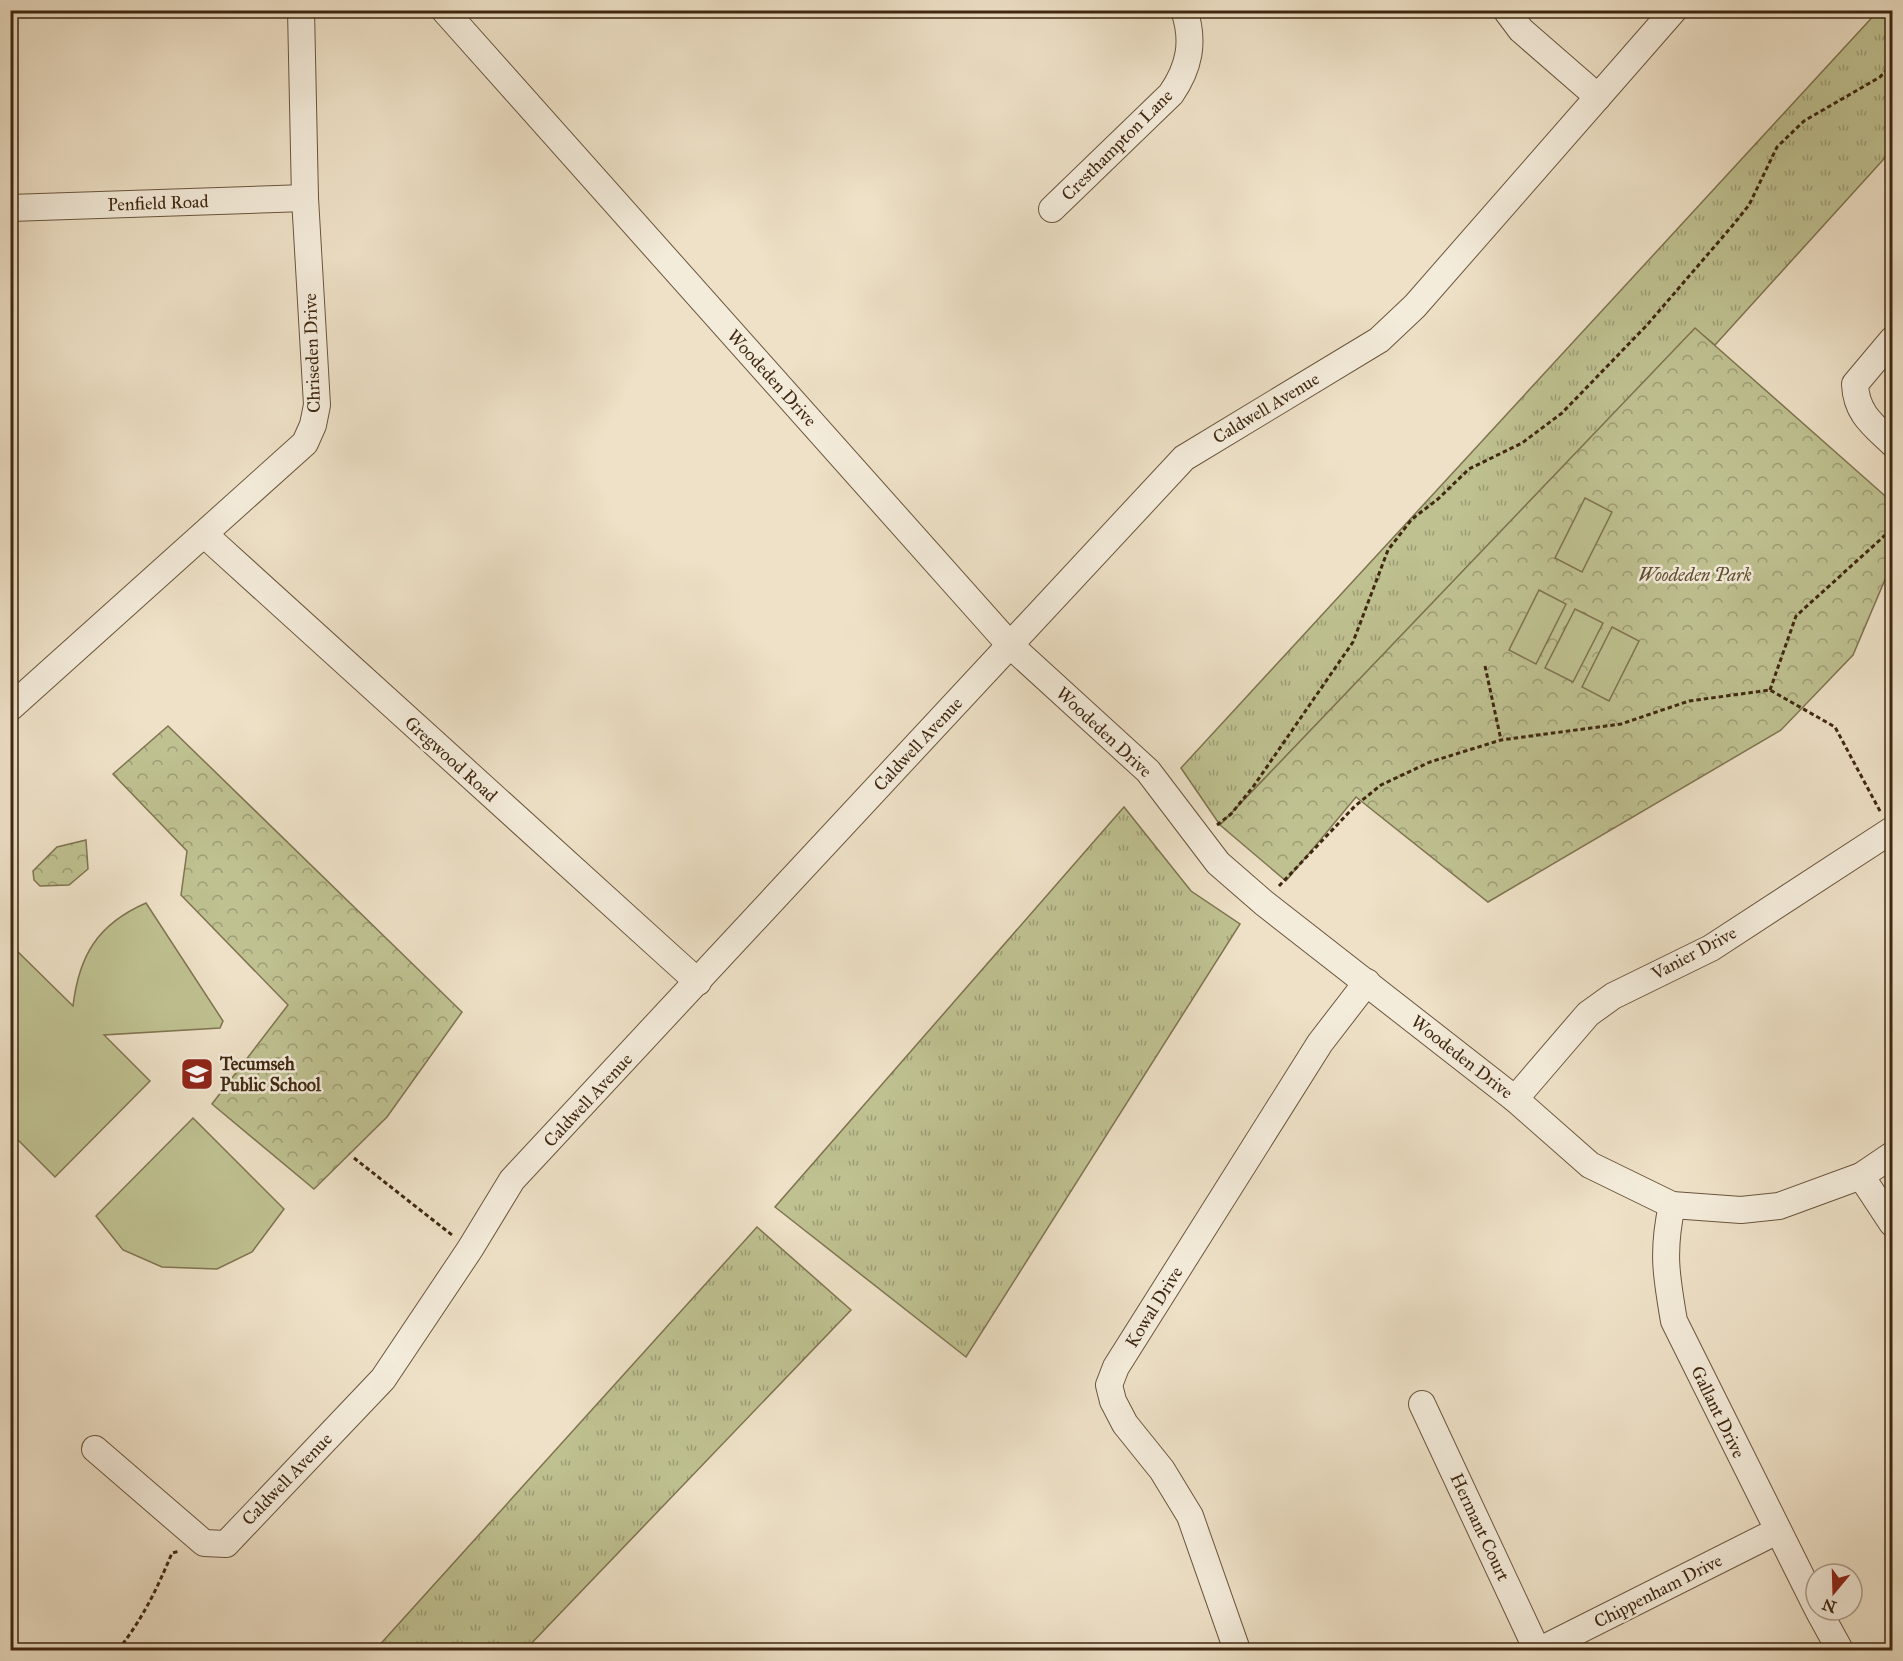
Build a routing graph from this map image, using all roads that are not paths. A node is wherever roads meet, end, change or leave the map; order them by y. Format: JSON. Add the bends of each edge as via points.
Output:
{"nodes":[{"id":1,"x":301,"y":10,"type":"edge"},
{"id":2,"x":444,"y":10,"type":"edge"},
{"id":3,"x":1185,"y":10,"type":"edge"},
{"id":4,"x":1506,"y":10,"type":"edge"},
{"id":5,"x":1674,"y":10,"type":"edge"},
{"id":6,"x":1598,"y":97,"type":"junction"},
{"id":7,"x":305,"y":198,"type":"junction"},
{"id":8,"x":10,"y":208,"type":"edge"},
{"id":9,"x":1052,"y":209,"type":"dead end"},
{"id":10,"x":1893,"y":340,"type":"edge"},
{"id":11,"x":1893,"y":443,"type":"edge"},
{"id":12,"x":205,"y":535,"type":"junction"},
{"id":13,"x":1010,"y":645,"type":"junction"},
{"id":14,"x":10,"y":708,"type":"edge"},
{"id":15,"x":1892,"y":830,"type":"edge"},
{"id":16,"x":698,"y":982,"type":"junction"},
{"id":17,"x":1366,"y":982,"type":"junction"},
{"id":18,"x":1515,"y":1099,"type":"junction"},
{"id":19,"x":1893,"y":1155,"type":"edge"},
{"id":20,"x":1861,"y":1176,"type":"junction"},
{"id":21,"x":1672,"y":1205,"type":"junction"},
{"id":22,"x":1893,"y":1223,"type":"edge"},
{"id":23,"x":1422,"y":1404,"type":"dead end"},
{"id":24,"x":95,"y":1449,"type":"dead end"},
{"id":25,"x":1777,"y":1531,"type":"junction"},
{"id":26,"x":1804,"y":1583,"type":"edge"},
{"id":27,"x":1825,"y":1622,"type":"edge"},
{"id":28,"x":1237,"y":1650,"type":"edge"},
{"id":29,"x":1539,"y":1650,"type":"edge"},
{"id":30,"x":1840,"y":1650,"type":"edge"}],
"edges":[{"from":1,"to":7,"type":"street","name":"Chriseden Drive"},
{"from":2,"to":13,"type":"street","name":"Woodeden Drive"},
{"from":3,"to":9,"type":"street","name":"Cresthampton Lane","via":[[1190,50],[1184,75],[1171,94]]},
{"from":4,"to":6,"type":"street","via":[[1521,30]]},
{"from":5,"to":6,"type":"street","name":"Caldwell Avenue"},
{"from":6,"to":13,"type":"street","name":"Caldwell Avenue","via":[[1415,306],[1386,333],[1184,458]]},
{"from":7,"to":8,"type":"street","name":"Penfield Road"},
{"from":7,"to":12,"type":"street","name":"Chriseden Drive","via":[[317,405],[313,425],[305,442]]},
{"from":10,"to":11,"type":"street","via":[[1856,384],[1856,400],[1864,418]]},
{"from":12,"to":14,"type":"street","name":"Chriseden Drive"},
{"from":12,"to":16,"type":"street","name":"Gregwood Road"},
{"from":13,"to":16,"type":"street","name":"Caldwell Avenue"},
{"from":13,"to":17,"type":"street","name":"Woodeden Drive","via":[[1148,771],[1218,863]]},
{"from":15,"to":18,"type":"street","name":"Vanier Drive","via":[[1711,948],[1612,996],[1588,1014]]},
{"from":16,"to":24,"type":"street","name":"Caldwell Avenue","via":[[512,1180],[383,1379],[226,1544],[204,1543]]},
{"from":17,"to":18,"type":"street","name":"Woodeden Drive"},
{"from":17,"to":28,"type":"street","name":"Kowal Drive","via":[[1314,1053],[1116,1366],[1109,1385],[1118,1412],[1191,1516]]},
{"from":18,"to":21,"type":"street","name":"Woodeden Drive","via":[[1590,1165]]},
{"from":19,"to":20,"type":"street","name":"Woodeden Drive"},
{"from":20,"to":21,"type":"street","name":"Woodeden Drive","via":[[1779,1206],[1741,1210]]},
{"from":20,"to":22,"type":"street"},
{"from":21,"to":25,"type":"street","name":"Gallant Drive","via":[[1665,1240],[1674,1321]]},
{"from":23,"to":29,"type":"street","name":"Hermant Court"},
{"from":25,"to":26,"type":"street","name":"Gallant Drive"},
{"from":25,"to":29,"type":"street","name":"Chippenham Drive"},
{"from":27,"to":30,"type":"street"}]}
